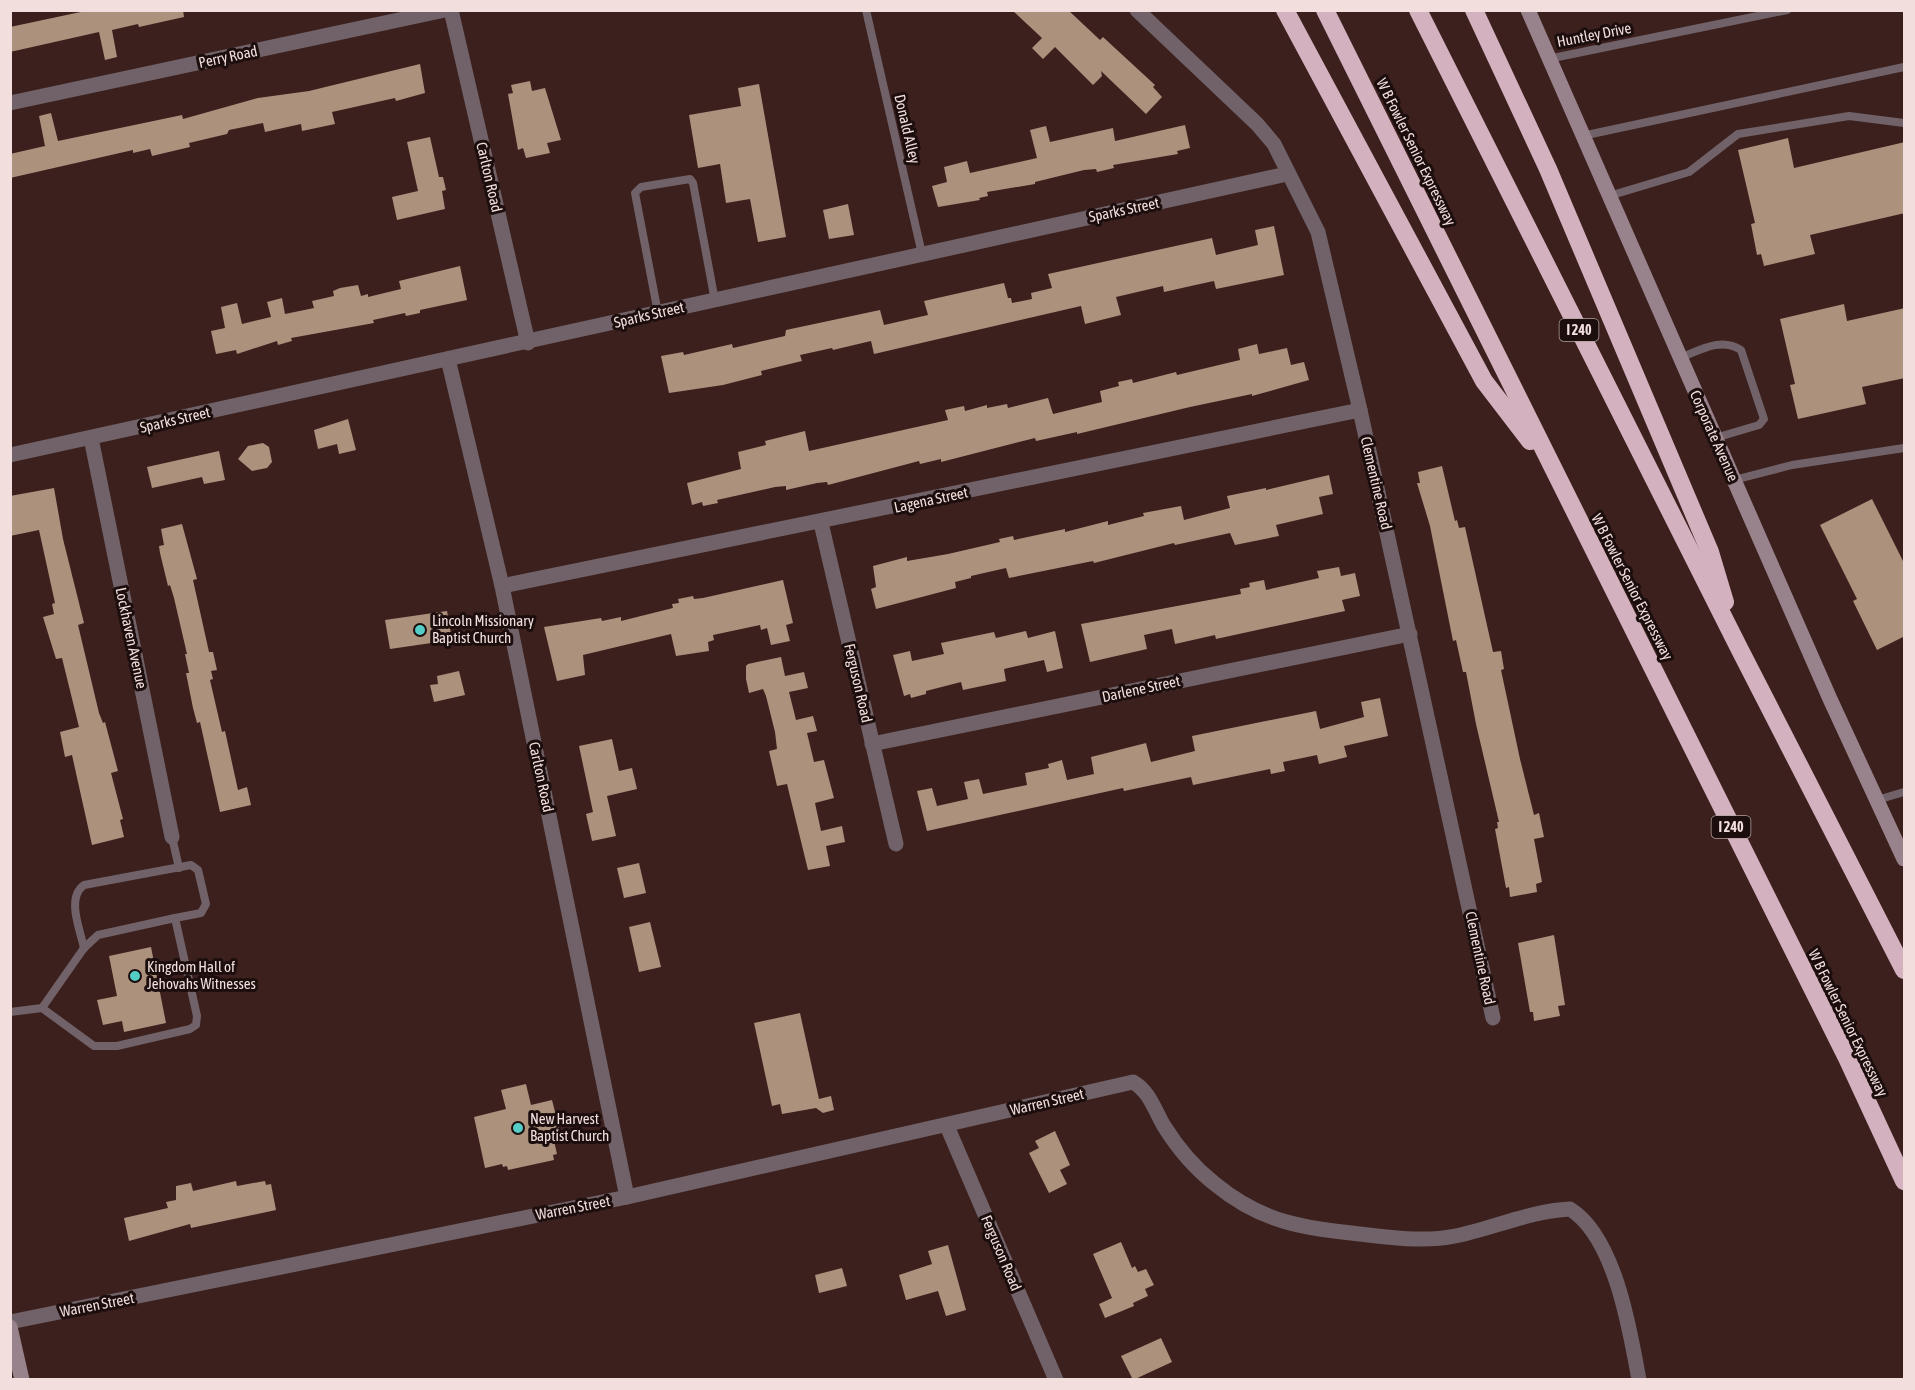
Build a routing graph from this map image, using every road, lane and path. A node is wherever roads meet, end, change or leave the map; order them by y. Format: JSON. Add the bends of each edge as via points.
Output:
{"nodes":[{"id":1,"x":445,"y":10,"type":"edge"},
{"id":2,"x":451,"y":10,"type":"edge"},
{"id":3,"x":866,"y":10,"type":"edge"},
{"id":4,"x":1137,"y":10,"type":"edge"},
{"id":5,"x":1285,"y":10,"type":"edge"},
{"id":6,"x":1325,"y":10,"type":"edge"},
{"id":7,"x":1418,"y":10,"type":"edge"},
{"id":8,"x":1474,"y":10,"type":"edge"},
{"id":9,"x":1528,"y":10,"type":"edge"},
{"id":10,"x":1787,"y":10,"type":"edge"},
{"id":11,"x":1548,"y":58,"type":"junction"},
{"id":12,"x":1905,"y":67,"type":"edge"},
{"id":13,"x":10,"y":103,"type":"edge"},
{"id":14,"x":1905,"y":123,"type":"edge"},
{"id":15,"x":1582,"y":136,"type":"junction"},
{"id":16,"x":1287,"y":174,"type":"junction"},
{"id":17,"x":1609,"y":196,"type":"junction"},
{"id":18,"x":922,"y":254,"type":"junction"},
{"id":19,"x":715,"y":301,"type":"junction"},
{"id":20,"x":658,"y":313,"type":"junction"},
{"id":21,"x":528,"y":343,"type":"junction"},
{"id":22,"x":1680,"y":358,"type":"junction"},
{"id":23,"x":448,"y":359,"type":"junction"},
{"id":24,"x":1360,"y":410,"type":"junction"},
{"id":25,"x":91,"y":438,"type":"junction"},
{"id":26,"x":1715,"y":438,"type":"junction"},
{"id":27,"x":1905,"y":448,"type":"edge"},
{"id":28,"x":10,"y":455,"type":"edge"},
{"id":29,"x":1555,"y":473,"type":"junction"},
{"id":30,"x":1734,"y":480,"type":"junction"},
{"id":31,"x":821,"y":523,"type":"junction"},
{"id":32,"x":502,"y":586,"type":"junction"},
{"id":33,"x":1410,"y":634,"type":"junction"},
{"id":34,"x":1740,"y":650,"type":"junction"},
{"id":35,"x":872,"y":744,"type":"junction"},
{"id":36,"x":1905,"y":792,"type":"edge"},
{"id":37,"x":1877,"y":800,"type":"junction"},
{"id":38,"x":172,"y":837,"type":"joint"},
{"id":39,"x":896,"y":844,"type":"dead end"},
{"id":40,"x":1904,"y":859,"type":"edge"},
{"id":41,"x":179,"y":868,"type":"junction"},
{"id":42,"x":175,"y":918,"type":"junction"},
{"id":43,"x":84,"y":948,"type":"junction"},
{"id":44,"x":1905,"y":970,"type":"edge"},
{"id":45,"x":42,"y":1008,"type":"junction"},
{"id":46,"x":10,"y":1012,"type":"edge"},
{"id":47,"x":1493,"y":1018,"type":"dead end"},
{"id":48,"x":946,"y":1126,"type":"junction"},
{"id":49,"x":1905,"y":1181,"type":"edge"},
{"id":50,"x":627,"y":1197,"type":"junction"},
{"id":51,"x":10,"y":1324,"type":"edge"},
{"id":52,"x":22,"y":1380,"type":"edge"},
{"id":53,"x":1056,"y":1380,"type":"edge"},
{"id":54,"x":1639,"y":1380,"type":"edge"}],
"edges":[{"from":1,"to":13,"type":"street","name":"Perry Road"},
{"from":2,"to":21,"type":"street","name":"Carlton Road"},
{"from":3,"to":18,"type":"lane","name":"Donald Alley"},
{"from":4,"to":16,"type":"street","name":"Clementine Road","via":[[1257,124],[1274,144]]},
{"from":5,"to":29,"type":"highway","via":[[1484,381]]},
{"from":6,"to":29,"type":"highway","name":"W B Fowler Senior Expressway","number":"I 240"},
{"from":7,"to":34,"type":"highway","number":"I 240"},
{"from":8,"to":34,"type":"highway","via":[[1548,169],[1710,552]]},
{"from":9,"to":11,"type":"street","name":"Corporate Avenue"},
{"from":10,"to":11,"type":"lane","name":"Huntley Drive"},
{"from":11,"to":15,"type":"street","name":"Corporate Avenue"},
{"from":12,"to":15,"type":"lane"},
{"from":14,"to":17,"type":"lane","via":[[1849,116],[1738,134],[1689,172]]},
{"from":15,"to":17,"type":"street","name":"Corporate Avenue"},
{"from":16,"to":18,"type":"street","name":"Sparks Street"},
{"from":16,"to":24,"type":"street","name":"Clementine Road","via":[[1318,232]]},
{"from":17,"to":22,"type":"street","name":"Corporate Avenue"},
{"from":18,"to":19,"type":"street","name":"Sparks Street"},
{"from":19,"to":20,"type":"street","name":"Sparks Street"},
{"from":19,"to":20,"type":"lane","via":[[693,183],[690,179],[641,187],[635,193]]},
{"from":20,"to":21,"type":"street","name":"Sparks Street"},
{"from":21,"to":23,"type":"street","name":"Sparks Street"},
{"from":22,"to":26,"type":"street","name":"Corporate Avenue"},
{"from":22,"to":26,"type":"lane","via":[[1714,344],[1731,344],[1741,350],[1764,419],[1760,424]]},
{"from":23,"to":25,"type":"street","name":"Sparks Street"},
{"from":23,"to":32,"type":"street","name":"Carlton Road"},
{"from":24,"to":31,"type":"street","name":"Lagena Street"},
{"from":24,"to":33,"type":"street","name":"Clementine Road"},
{"from":25,"to":28,"type":"street","name":"Sparks Street"},
{"from":25,"to":38,"type":"street","name":"Lockhaven Avenue"},
{"from":26,"to":30,"type":"street","name":"Corporate Avenue"},
{"from":27,"to":30,"type":"lane","via":[[1792,465]]},
{"from":29,"to":49,"type":"highway","name":"W B Fowler Senior Expressway","number":"I 240"},
{"from":30,"to":37,"type":"street","name":"Corporate Avenue"},
{"from":31,"to":32,"type":"street","name":"Lagena Street"},
{"from":31,"to":35,"type":"street","name":"Ferguson Road"},
{"from":32,"to":50,"type":"street","name":"Carlton Road"},
{"from":33,"to":35,"type":"street","name":"Darlene Street"},
{"from":33,"to":47,"type":"street","name":"Clementine Road"},
{"from":34,"to":44,"type":"highway","number":"I 240"},
{"from":35,"to":39,"type":"street","name":"Ferguson Road"},
{"from":36,"to":37,"type":"lane"},
{"from":37,"to":40,"type":"street","name":"Corporate Avenue"},
{"from":38,"to":41,"type":"lane"},
{"from":41,"to":42,"type":"lane","via":[[191,865],[198,870],[206,904],[201,913]]},
{"from":41,"to":43,"type":"lane","via":[[84,885],[76,891],[74,899]]},
{"from":42,"to":43,"type":"lane","via":[[98,935]]},
{"from":42,"to":45,"type":"lane","via":[[197,1016],[190,1029],[117,1046],[94,1046]]},
{"from":43,"to":45,"type":"lane"},
{"from":45,"to":46,"type":"lane"},
{"from":48,"to":50,"type":"street","name":"Warren Street"},
{"from":48,"to":53,"type":"street","name":"Ferguson Road"},
{"from":48,"to":54,"type":"street","name":"Warren Street","via":[[1133,1082],[1143,1088],[1184,1154],[1214,1184],[1266,1216],[1319,1231],[1425,1239],[1451,1237],[1527,1215],[1570,1209],[1583,1217],[1609,1263],[1625,1308]]},
{"from":50,"to":51,"type":"street","name":"Warren Street"},
{"from":51,"to":52,"type":"street"}]}
